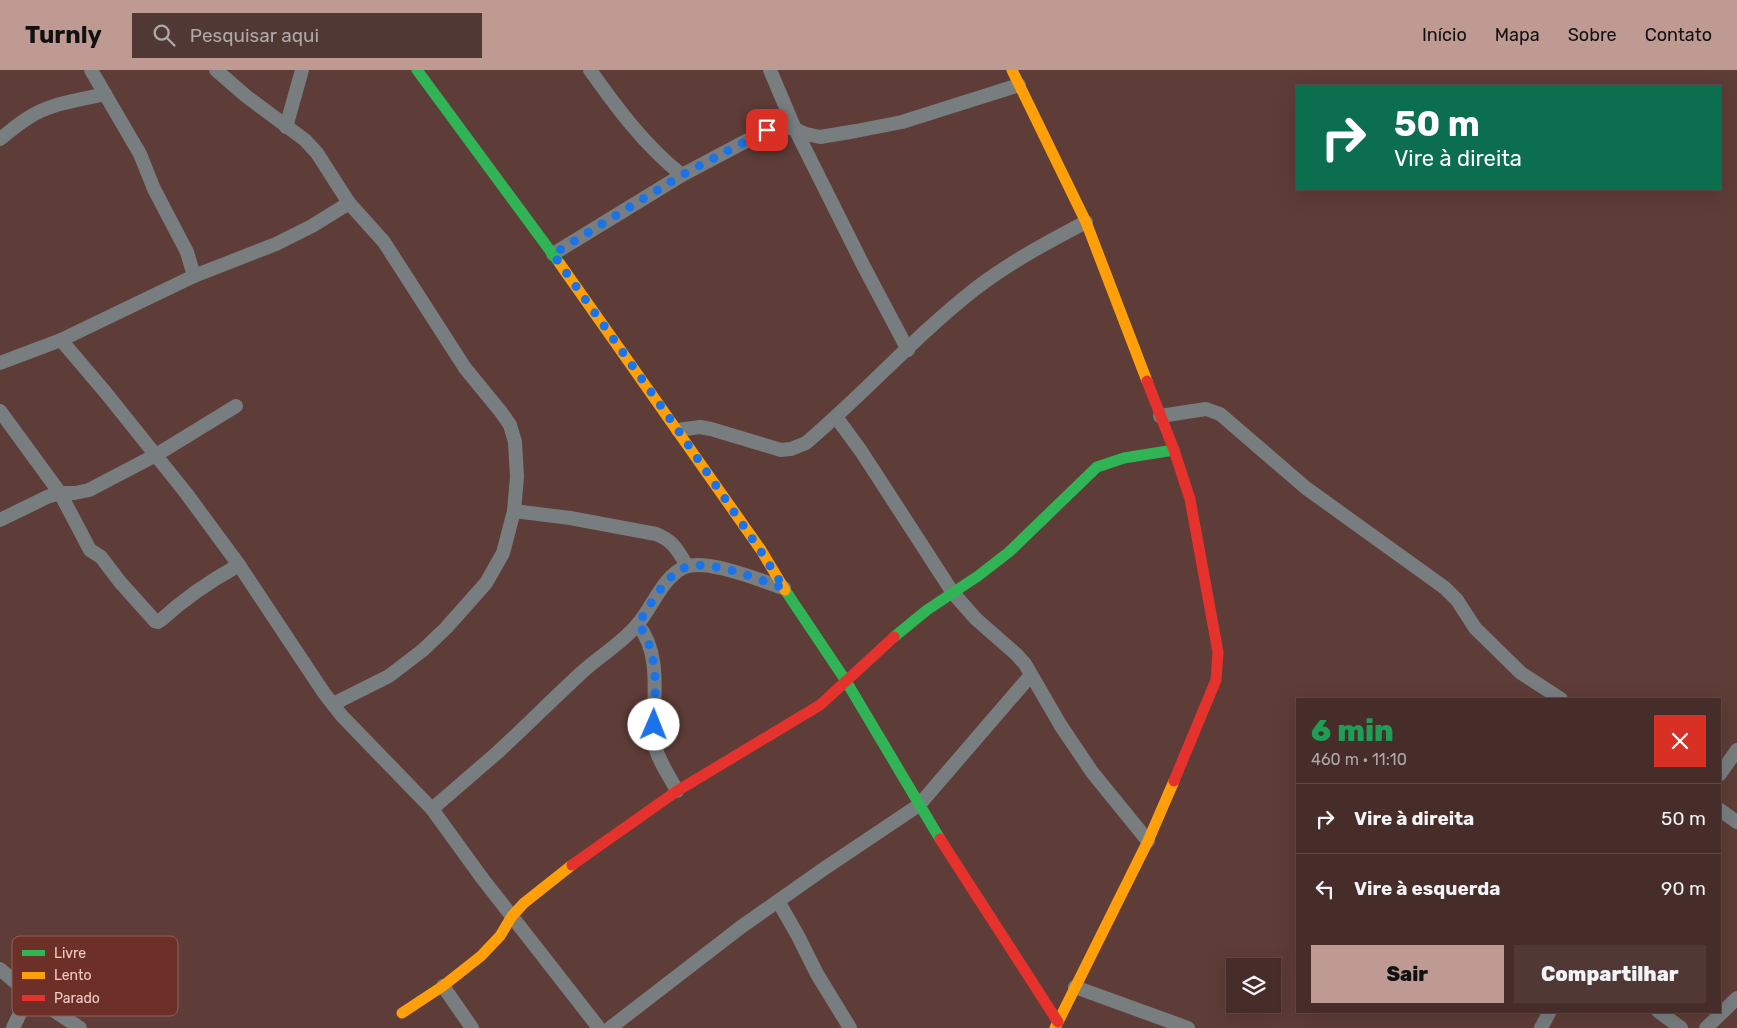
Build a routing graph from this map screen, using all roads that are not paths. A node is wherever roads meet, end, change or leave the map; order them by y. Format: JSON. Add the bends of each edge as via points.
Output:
{"nodes":[{"id":1,"x":91,"y":70,"type":"edge"},
{"id":2,"x":216,"y":70,"type":"edge"},
{"id":3,"x":302,"y":70,"type":"edge"},
{"id":4,"x":417,"y":70,"type":"edge"},
{"id":5,"x":590,"y":70,"type":"edge"},
{"id":6,"x":770,"y":70,"type":"edge"},
{"id":7,"x":1012,"y":70,"type":"edge"},
{"id":8,"x":1019,"y":85,"type":"junction"},
{"id":9,"x":105,"y":94,"type":"junction"},
{"id":10,"x":286,"y":127,"type":"junction"},
{"id":11,"x":795,"y":129,"type":"junction"},
{"id":12,"x":0,"y":139,"type":"edge"},
{"id":13,"x":682,"y":175,"type":"junction"},
{"id":14,"x":349,"y":203,"type":"junction"},
{"id":15,"x":1086,"y":222,"type":"junction"},
{"id":16,"x":553,"y":254,"type":"junction"},
{"id":17,"x":194,"y":276,"type":"junction"},
{"id":18,"x":61,"y":340,"type":"junction"},
{"id":19,"x":908,"y":350,"type":"junction"},
{"id":20,"x":0,"y":363,"type":"edge"},
{"id":21,"x":236,"y":406,"type":"dead end"},
{"id":22,"x":0,"y":411,"type":"edge"},
{"id":23,"x":1160,"y":416,"type":"junction"},
{"id":24,"x":836,"y":417,"type":"junction"},
{"id":25,"x":678,"y":430,"type":"junction"},
{"id":26,"x":1174,"y":450,"type":"junction"},
{"id":27,"x":156,"y":455,"type":"junction"},
{"id":28,"x":60,"y":493,"type":"junction"},
{"id":29,"x":514,"y":511,"type":"junction"},
{"id":30,"x":0,"y":520,"type":"edge"},
{"id":31,"x":240,"y":565,"type":"junction"},
{"id":32,"x":687,"y":566,"type":"junction"},
{"id":33,"x":784,"y":588,"type":"junction"},
{"id":34,"x":953,"y":593,"type":"junction"},
{"id":35,"x":638,"y":624,"type":"junction"},
{"id":36,"x":1031,"y":674,"type":"junction"},
{"id":37,"x":846,"y":681,"type":"junction"},
{"id":38,"x":1559,"y":698,"type":"edge"},
{"id":39,"x":333,"y":704,"type":"junction"},
{"id":40,"x":1737,"y":750,"type":"edge"},
{"id":41,"x":1721,"y":773,"type":"edge"},
{"id":42,"x":677,"y":791,"type":"junction"},
{"id":43,"x":919,"y":805,"type":"junction"},
{"id":44,"x":432,"y":808,"type":"junction"},
{"id":45,"x":1721,"y":811,"type":"edge"},
{"id":46,"x":1737,"y":822,"type":"edge"},
{"id":47,"x":1148,"y":841,"type":"junction"},
{"id":48,"x":778,"y":901,"type":"junction"},
{"id":49,"x":512,"y":916,"type":"junction"},
{"id":50,"x":0,"y":969,"type":"edge"},
{"id":51,"x":12,"y":979,"type":"edge"},
{"id":52,"x":443,"y":986,"type":"junction"},
{"id":53,"x":1075,"y":988,"type":"junction"},
{"id":54,"x":1737,"y":998,"type":"edge"},
{"id":55,"x":402,"y":1013,"type":"dead end"},
{"id":56,"x":1549,"y":1013,"type":"edge"},
{"id":57,"x":1661,"y":1013,"type":"edge"},
{"id":58,"x":18,"y":1016,"type":"edge"},
{"id":59,"x":62,"y":1016,"type":"edge"},
{"id":60,"x":1056,"y":1025,"type":"edge"},
{"id":61,"x":12,"y":1028,"type":"edge"},
{"id":62,"x":80,"y":1028,"type":"edge"},
{"id":63,"x":472,"y":1028,"type":"edge"},
{"id":64,"x":599,"y":1028,"type":"edge"},
{"id":65,"x":610,"y":1028,"type":"edge"},
{"id":66,"x":850,"y":1028,"type":"edge"},
{"id":67,"x":1188,"y":1028,"type":"edge"},
{"id":68,"x":1541,"y":1028,"type":"edge"},
{"id":69,"x":1682,"y":1028,"type":"edge"},
{"id":70,"x":1706,"y":1028,"type":"edge"}],
"edges":[{"from":1,"to":9,"type":"street"},
{"from":2,"to":10,"type":"street"},
{"from":3,"to":10,"type":"street"},
{"from":4,"to":16,"type":"street"},
{"from":5,"to":13,"type":"street","via":[[649,147]]},
{"from":6,"to":11,"type":"street"},
{"from":7,"to":8,"type":"street"},
{"from":8,"to":11,"type":"street","via":[[902,122],[820,137]]},
{"from":8,"to":15,"type":"street"},
{"from":9,"to":12,"type":"street","via":[[46,108]]},
{"from":9,"to":17,"type":"street","via":[[140,154],[154,189],[187,252]]},
{"from":10,"to":14,"type":"street","via":[[317,153]]},
{"from":11,"to":13,"type":"street","via":[[767,130]]},
{"from":11,"to":19,"type":"street"},
{"from":13,"to":16,"type":"street"},
{"from":14,"to":17,"type":"street","via":[[276,244]]},
{"from":14,"to":29,"type":"street","via":[[384,242],[465,368],[510,425],[515,442],[517,477]]},
{"from":15,"to":19,"type":"street","via":[[1027,253],[998,273],[948,312]]},
{"from":15,"to":23,"type":"street"},
{"from":16,"to":25,"type":"street"},
{"from":17,"to":18,"type":"street"},
{"from":18,"to":20,"type":"street"},
{"from":18,"to":27,"type":"street"},
{"from":19,"to":24,"type":"street"},
{"from":21,"to":27,"type":"street"},
{"from":22,"to":28,"type":"street"},
{"from":23,"to":26,"type":"street"},
{"from":23,"to":38,"type":"street","via":[[1206,409],[1220,414],[1306,488],[1445,588],[1475,628],[1521,673]]},
{"from":24,"to":25,"type":"street","via":[[806,443],[781,450],[706,428]]},
{"from":24,"to":34,"type":"street"},
{"from":25,"to":33,"type":"street"},
{"from":26,"to":34,"type":"street","via":[[1124,458],[1097,467],[1009,552]]},
{"from":26,"to":47,"type":"street","via":[[1190,499],[1218,652],[1216,680]]},
{"from":27,"to":28,"type":"street","via":[[90,490]]},
{"from":27,"to":31,"type":"street"},
{"from":28,"to":30,"type":"street"},
{"from":28,"to":31,"type":"street","via":[[90,550],[101,558],[158,622],[209,582]]},
{"from":29,"to":32,"type":"street","via":[[656,534],[675,546]]},
{"from":29,"to":39,"type":"street","via":[[504,553],[486,583],[446,628],[389,676]]},
{"from":31,"to":39,"type":"street"},
{"from":32,"to":33,"type":"street","via":[[728,570]]},
{"from":32,"to":35,"type":"street","via":[[676,572],[658,593]]},
{"from":33,"to":37,"type":"street"},
{"from":34,"to":36,"type":"street","via":[[976,619],[1016,654]]},
{"from":34,"to":37,"type":"street","via":[[905,627]]},
{"from":35,"to":42,"type":"street","via":[[651,649],[654,672],[653,740]]},
{"from":35,"to":44,"type":"street"},
{"from":36,"to":43,"type":"street"},
{"from":36,"to":47,"type":"street","via":[[1092,772]]},
{"from":37,"to":42,"type":"street","via":[[820,705]]},
{"from":37,"to":43,"type":"street"},
{"from":39,"to":44,"type":"street"},
{"from":40,"to":41,"type":"street"},
{"from":42,"to":49,"type":"street","via":[[538,890]]},
{"from":43,"to":48,"type":"street"},
{"from":43,"to":60,"type":"street"},
{"from":44,"to":49,"type":"street"},
{"from":45,"to":46,"type":"street"},
{"from":47,"to":53,"type":"street"},
{"from":48,"to":65,"type":"street"},
{"from":48,"to":66,"type":"street"},
{"from":49,"to":52,"type":"street","via":[[500,936],[481,956]]},
{"from":49,"to":64,"type":"street"},
{"from":50,"to":51,"type":"street"},
{"from":52,"to":55,"type":"street"},
{"from":52,"to":63,"type":"street"},
{"from":53,"to":60,"type":"street"},
{"from":53,"to":67,"type":"street"},
{"from":54,"to":70,"type":"street"},
{"from":56,"to":68,"type":"street"},
{"from":57,"to":69,"type":"street"},
{"from":58,"to":61,"type":"street"},
{"from":59,"to":62,"type":"street"}]}
